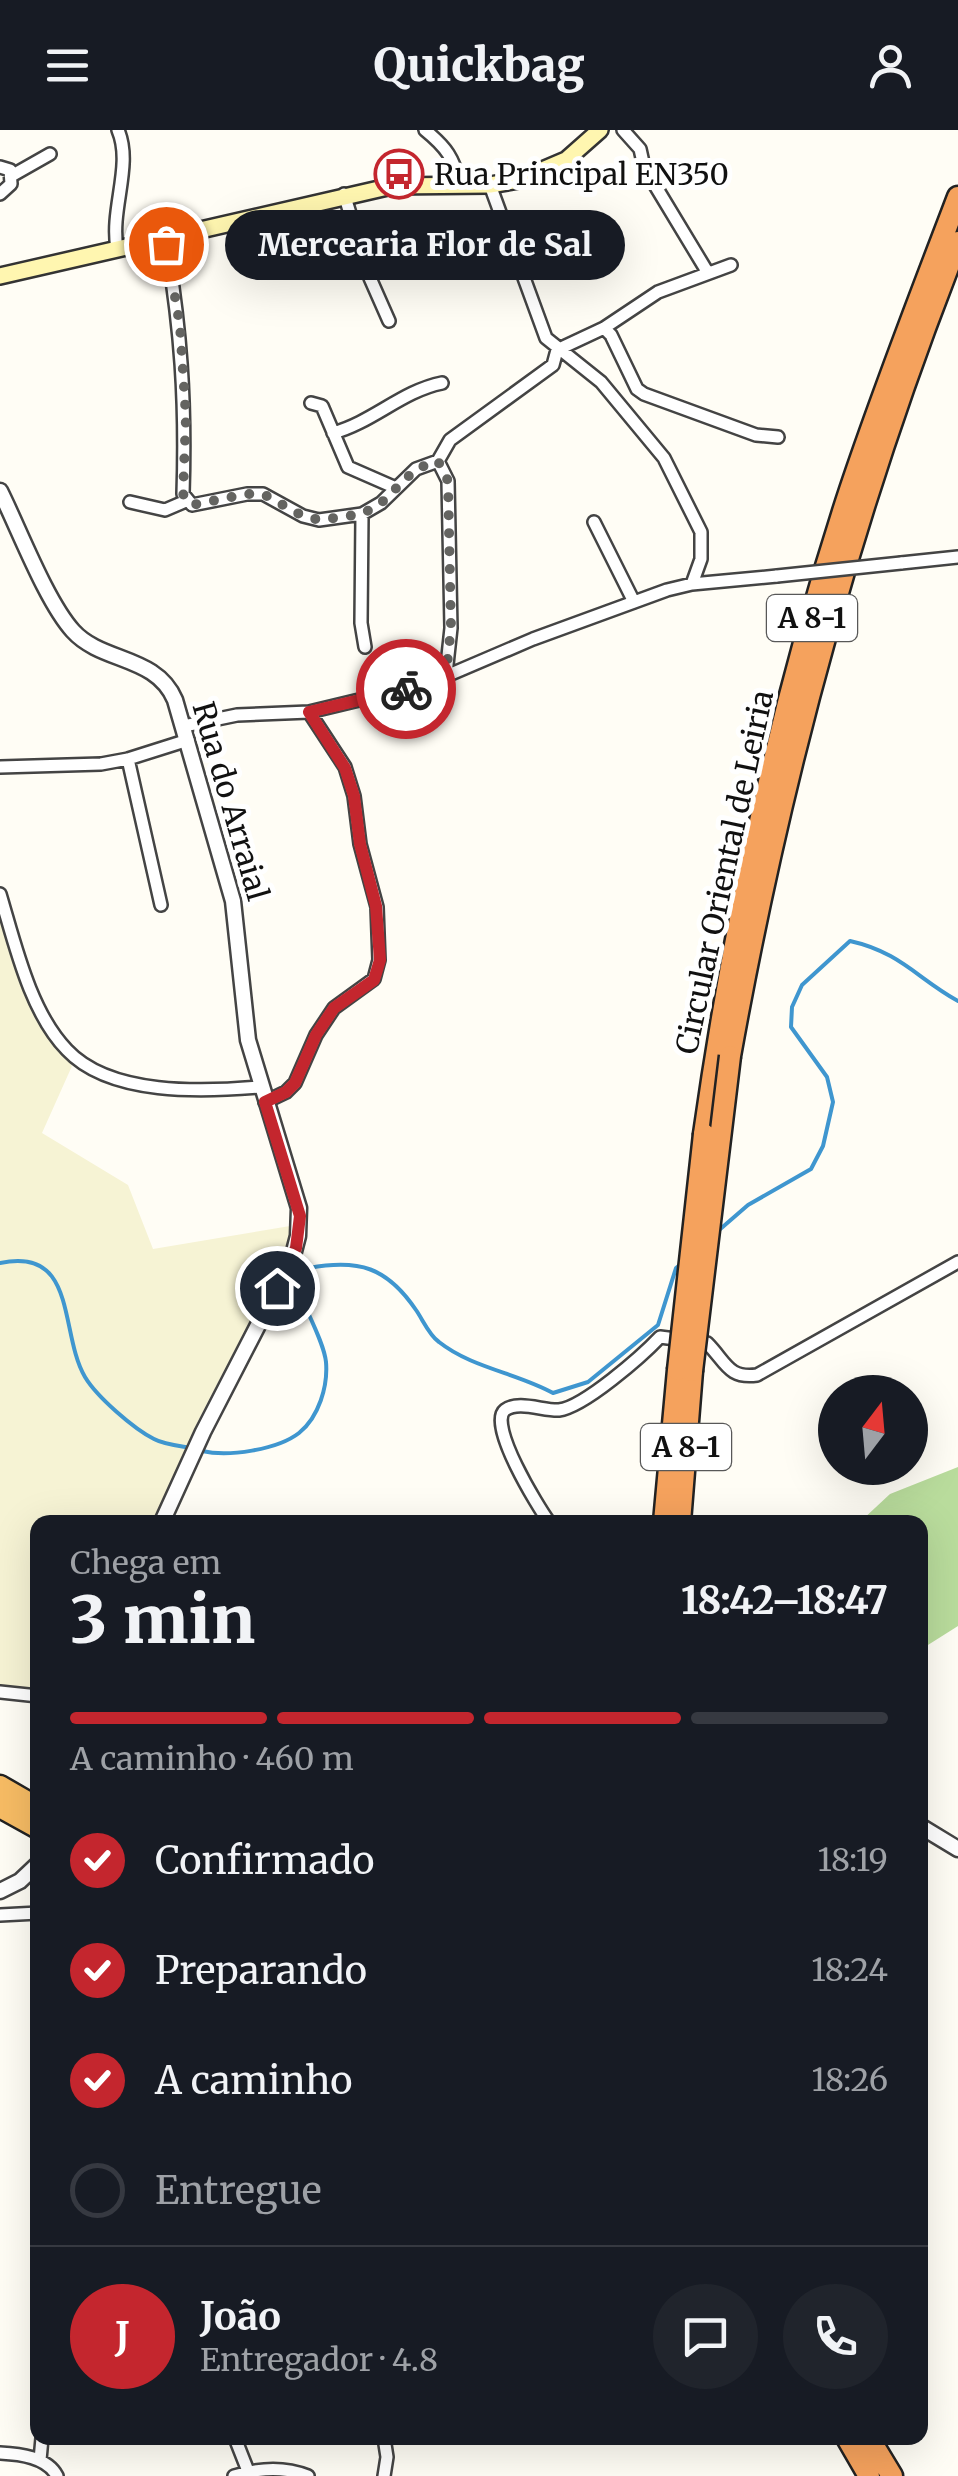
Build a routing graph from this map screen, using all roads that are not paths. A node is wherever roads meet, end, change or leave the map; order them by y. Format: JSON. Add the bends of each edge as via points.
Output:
{"nodes":[{"id":1,"x":118,"y":130,"type":"edge"},
{"id":2,"x":425,"y":130,"type":"edge"},
{"id":3,"x":600,"y":130,"type":"edge"},
{"id":4,"x":623,"y":130,"type":"edge"},
{"id":5,"x":50,"y":154,"type":"dead end"},
{"id":6,"x":0,"y":167,"type":"edge"},
{"id":7,"x":12,"y":176,"type":"junction"},
{"id":8,"x":460,"y":184,"type":"junction"},
{"id":9,"x":490,"y":185,"type":"junction"},
{"id":10,"x":0,"y":194,"type":"edge"},
{"id":11,"x":344,"y":194,"type":"junction"},
{"id":12,"x":958,"y":197,"type":"edge"},
{"id":13,"x":165,"y":236,"type":"junction"},
{"id":14,"x":958,"y":242,"type":"edge"},
{"id":15,"x":116,"y":248,"type":"junction"},
{"id":16,"x":731,"y":265,"type":"dead end"},
{"id":17,"x":708,"y":273,"type":"junction"},
{"id":18,"x":0,"y":276,"type":"edge"},
{"id":19,"x":389,"y":320,"type":"dead end"},
{"id":20,"x":604,"y":328,"type":"junction"},
{"id":21,"x":558,"y":350,"type":"junction"},
{"id":22,"x":442,"y":383,"type":"dead end"},
{"id":23,"x":312,"y":404,"type":"dead end"},
{"id":24,"x":333,"y":432,"type":"junction"},
{"id":25,"x":778,"y":437,"type":"dead end"},
{"id":26,"x":438,"y":461,"type":"junction"},
{"id":27,"x":396,"y":488,"type":"junction"},
{"id":28,"x":0,"y":491,"type":"edge"},
{"id":29,"x":186,"y":501,"type":"junction"},
{"id":30,"x":130,"y":502,"type":"dead end"},
{"id":31,"x":362,"y":514,"type":"junction"},
{"id":32,"x":594,"y":522,"type":"dead end"},
{"id":33,"x":958,"y":557,"type":"edge"},
{"id":34,"x":692,"y":584,"type":"junction"},
{"id":35,"x":634,"y":602,"type":"junction"},
{"id":36,"x":365,"y":647,"type":"dead end"},
{"id":37,"x":446,"y":674,"type":"junction"},
{"id":38,"x":309,"y":712,"type":"junction"},
{"id":39,"x":186,"y":733,"type":"junction"},
{"id":40,"x":128,"y":760,"type":"junction"},
{"id":41,"x":0,"y":767,"type":"edge"},
{"id":42,"x":0,"y":894,"type":"edge"},
{"id":43,"x":161,"y":906,"type":"dead end"},
{"id":44,"x":723,"y":1055,"type":"junction"},
{"id":45,"x":262,"y":1095,"type":"junction"},
{"id":46,"x":958,"y":1262,"type":"edge"},
{"id":47,"x":685,"y":1370,"type":"junction"},
{"id":48,"x":165,"y":1515,"type":"edge"},
{"id":49,"x":544,"y":1515,"type":"edge"},
{"id":50,"x":665,"y":1515,"type":"edge"},
{"id":51,"x":680,"y":1515,"type":"edge"},
{"id":52,"x":0,"y":1692,"type":"edge"},
{"id":53,"x":30,"y":1695,"type":"edge"},
{"id":54,"x":0,"y":1786,"type":"edge"},
{"id":55,"x":30,"y":1803,"type":"edge"},
{"id":56,"x":0,"y":1807,"type":"edge"},
{"id":57,"x":30,"y":1824,"type":"edge"},
{"id":58,"x":928,"y":1831,"type":"edge"},
{"id":59,"x":958,"y":1849,"type":"edge"},
{"id":60,"x":30,"y":1874,"type":"edge"},
{"id":61,"x":0,"y":1892,"type":"edge"},
{"id":62,"x":30,"y":1913,"type":"edge"},
{"id":63,"x":0,"y":1914,"type":"edge"},
{"id":64,"x":41,"y":2445,"type":"edge"},
{"id":65,"x":238,"y":2445,"type":"edge"},
{"id":66,"x":385,"y":2445,"type":"edge"},
{"id":67,"x":851,"y":2445,"type":"edge"},
{"id":68,"x":873,"y":2445,"type":"edge"},
{"id":69,"x":0,"y":2453,"type":"edge"},
{"id":70,"x":40,"y":2460,"type":"junction"},
{"id":71,"x":248,"y":2472,"type":"junction"},
{"id":72,"x":57,"y":2476,"type":"edge"},
{"id":73,"x":234,"y":2476,"type":"edge"},
{"id":74,"x":308,"y":2476,"type":"edge"},
{"id":75,"x":384,"y":2476,"type":"edge"},
{"id":76,"x":869,"y":2476,"type":"edge"},
{"id":77,"x":892,"y":2476,"type":"edge"}],
"edges":[{"from":1,"to":15,"type":"street","via":[[125,155],[113,227]]},
{"from":2,"to":8,"type":"street","via":[[448,148]]},
{"from":3,"to":9,"type":"main road","via":[[566,160]]},
{"from":4,"to":17,"type":"street","via":[[640,148],[644,167]]},
{"from":5,"to":7,"type":"street"},
{"from":6,"to":7,"type":"street"},
{"from":7,"to":10,"type":"street"},
{"from":8,"to":9,"type":"main road"},
{"from":8,"to":11,"type":"main road"},
{"from":9,"to":21,"type":"street","via":[[546,338]]},
{"from":11,"to":13,"type":"main road"},
{"from":11,"to":19,"type":"street"},
{"from":12,"to":44,"type":"highway","name":"Circular Oriental de Leiria","number":"A 8-1","via":[[890,376],[818,597],[776,753]]},
{"from":13,"to":15,"type":"main road"},
{"from":13,"to":29,"type":"street","via":[[180,326]]},
{"from":14,"to":44,"type":"highway","name":"Circular Oriental de Leiria","number":"A 8-1","via":[[890,424],[828,620]]},
{"from":15,"to":18,"type":"main road"},
{"from":16,"to":17,"type":"street"},
{"from":17,"to":20,"type":"street","via":[[658,292]]},
{"from":20,"to":21,"type":"street"},
{"from":20,"to":25,"type":"street","via":[[644,394]]},
{"from":21,"to":26,"type":"street","via":[[554,366],[450,440]]},
{"from":21,"to":34,"type":"street","via":[[601,382],[664,458],[701,532]]},
{"from":22,"to":24,"type":"street"},
{"from":23,"to":24,"type":"street","via":[[322,406]]},
{"from":24,"to":27,"type":"street","via":[[348,467]]},
{"from":26,"to":27,"type":"street","via":[[416,469]]},
{"from":26,"to":37,"type":"street","via":[[448,481]]},
{"from":27,"to":31,"type":"street"},
{"from":28,"to":39,"type":"street","name":"Rua do Arraial","via":[[72,630],[159,678],[172,693]]},
{"from":29,"to":30,"type":"street","via":[[165,510]]},
{"from":29,"to":31,"type":"street","via":[[263,494],[320,520]]},
{"from":31,"to":36,"type":"street"},
{"from":32,"to":35,"type":"street"},
{"from":33,"to":34,"type":"street","bridge":true},
{"from":34,"to":35,"type":"street"},
{"from":35,"to":37,"type":"street"},
{"from":37,"to":38,"type":"street","via":[[430,684]]},
{"from":38,"to":39,"type":"street","via":[[236,715]]},
{"from":38,"to":45,"type":"street","via":[[345,768],[354,796],[380,960],[374,980],[334,1008],[295,1083],[286,1092]]},
{"from":39,"to":40,"type":"street"},
{"from":39,"to":45,"type":"street","name":"Rua do Arraial","via":[[233,901],[244,1020]]},
{"from":40,"to":41,"type":"street"},
{"from":40,"to":43,"type":"street"},
{"from":42,"to":45,"type":"street","via":[[24,973],[68,1052],[135,1084]]},
{"from":44,"to":47,"type":"highway","name":"Circular Oriental de Leiria","number":"A 8-1","bridge":true},
{"from":45,"to":48,"type":"street","name":"Rua do Arraial","via":[[297,1200],[297,1243]]},
{"from":46,"to":49,"type":"street","via":[[757,1374],[731,1372],[707,1343],[660,1337],[574,1405],[505,1410],[501,1427],[508,1446]]},
{"from":47,"to":50,"type":"highway","name":"Circular Oriental de Leiria","number":"A 8-1"},
{"from":47,"to":51,"type":"highway","name":"Circular Oriental de Leiria","number":"A 8-1"},
{"from":52,"to":53,"type":"street"},
{"from":54,"to":55,"type":"highway"},
{"from":56,"to":57,"type":"highway"},
{"from":58,"to":59,"type":"street"},
{"from":60,"to":61,"type":"street"},
{"from":62,"to":63,"type":"street"},
{"from":64,"to":70,"type":"street"},
{"from":65,"to":71,"type":"street"},
{"from":66,"to":75,"type":"street"},
{"from":67,"to":76,"type":"highway"},
{"from":68,"to":77,"type":"highway"},
{"from":69,"to":70,"type":"street"},
{"from":70,"to":72,"type":"street"},
{"from":71,"to":73,"type":"street"},
{"from":71,"to":74,"type":"street"}]}
